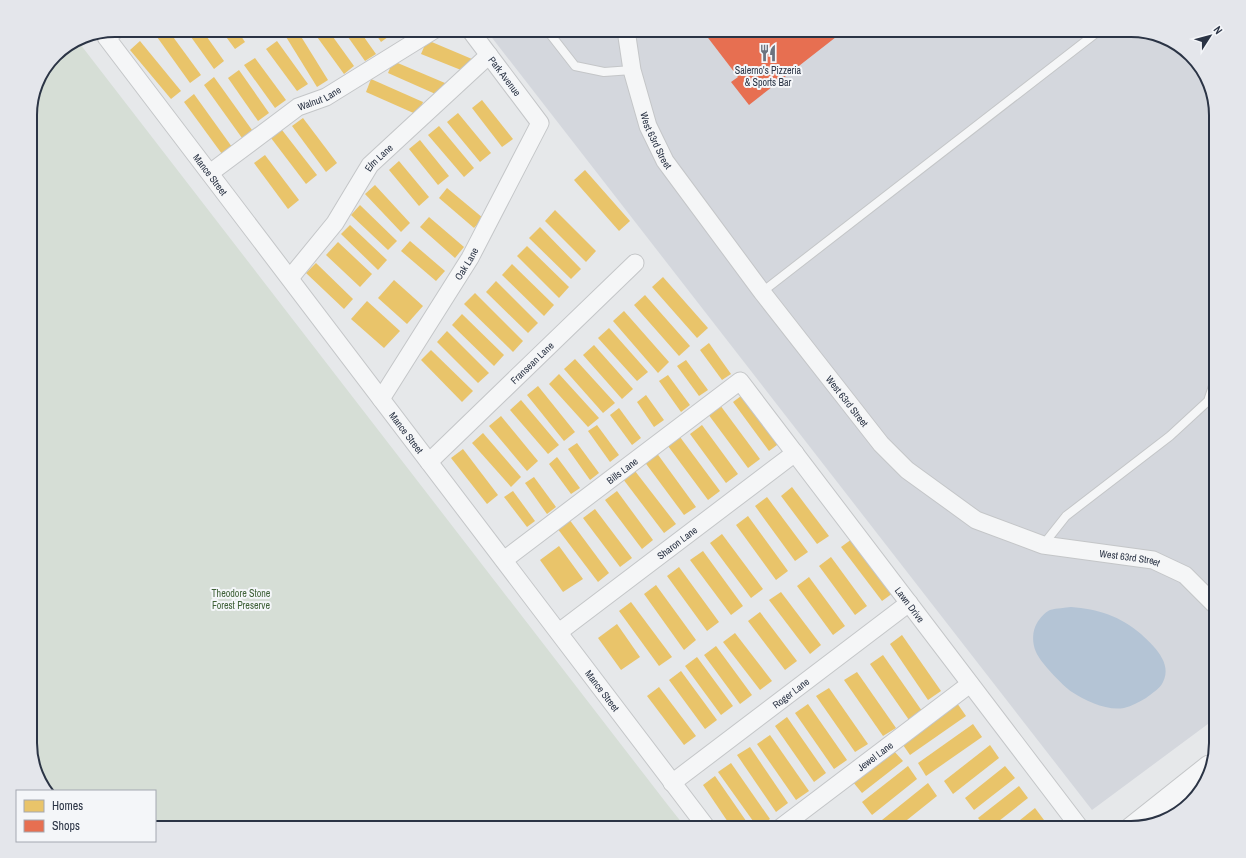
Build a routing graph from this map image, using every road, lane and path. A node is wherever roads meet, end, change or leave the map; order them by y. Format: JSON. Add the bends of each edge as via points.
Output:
{"nodes":[{"id":1,"x":113,"y":37,"type":"edge"},
{"id":2,"x":423,"y":37,"type":"edge"},
{"id":3,"x":475,"y":37,"type":"edge"},
{"id":4,"x":552,"y":37,"type":"edge"},
{"id":5,"x":627,"y":37,"type":"edge"},
{"id":6,"x":1091,"y":37,"type":"edge"},
{"id":7,"x":489,"y":55,"type":"junction"},
{"id":8,"x":632,"y":70,"type":"junction"},
{"id":9,"x":540,"y":123,"type":"joint"},
{"id":10,"x":210,"y":173,"type":"junction"},
{"id":11,"x":635,"y":263,"type":"dead end"},
{"id":12,"x":290,"y":278,"type":"junction"},
{"id":13,"x":762,"y":292,"type":"junction"},
{"id":14,"x":740,"y":381,"type":"joint"},
{"id":15,"x":1209,"y":398,"type":"edge"},
{"id":16,"x":381,"y":399,"type":"junction"},
{"id":17,"x":795,"y":453,"type":"junction"},
{"id":18,"x":429,"y":462,"type":"junction"},
{"id":19,"x":1043,"y":545,"type":"junction"},
{"id":20,"x":504,"y":560,"type":"junction"},
{"id":21,"x":1209,"y":599,"type":"edge"},
{"id":22,"x":909,"y":603,"type":"junction"},
{"id":23,"x":558,"y":632,"type":"junction"},
{"id":24,"x":970,"y":684,"type":"junction"},
{"id":25,"x":1204,"y":770,"type":"edge"},
{"id":26,"x":672,"y":783,"type":"junction"},
{"id":27,"x":1141,"y":820,"type":"edge"},
{"id":28,"x":702,"y":821,"type":"edge"},
{"id":29,"x":789,"y":821,"type":"edge"},
{"id":30,"x":1075,"y":821,"type":"edge"}],
"edges":[{"from":1,"to":10,"type":"street","name":"Mance Street"},
{"from":2,"to":10,"type":"street","name":"Walnut Lane","via":[[326,97],[298,107]]},
{"from":3,"to":7,"type":"street","name":"Park Avenue"},
{"from":4,"to":8,"type":"lane","via":[[575,66],[604,72]]},
{"from":5,"to":8,"type":"street","name":"West 63rd Street"},
{"from":6,"to":13,"type":"lane"},
{"from":7,"to":9,"type":"street","name":"Park Avenue"},
{"from":7,"to":12,"type":"street","name":"Elm Lane","via":[[370,166],[335,223]]},
{"from":8,"to":13,"type":"street","name":"West 63rd Street","via":[[648,126],[665,161]]},
{"from":9,"to":16,"type":"street","name":"Oak Lane","via":[[470,258]]},
{"from":10,"to":12,"type":"street","name":"Mance Street"},
{"from":11,"to":18,"type":"street","name":"Fransean Lane"},
{"from":12,"to":16,"type":"street","name":"Mance Street"},
{"from":13,"to":19,"type":"street","name":"West 63rd Street","via":[[881,444],[907,470],[976,520]]},
{"from":14,"to":17,"type":"street","name":"Lawn Drive"},
{"from":14,"to":20,"type":"street","name":"Bills Lane"},
{"from":15,"to":19,"type":"lane","via":[[1170,436],[1066,516]]},
{"from":16,"to":18,"type":"street","name":"Mance Street"},
{"from":17,"to":22,"type":"street","name":"Lawn Drive"},
{"from":17,"to":23,"type":"street","name":"Sharon Lane"},
{"from":18,"to":20,"type":"street","name":"Mance Street"},
{"from":19,"to":21,"type":"street","name":"West 63rd Street","via":[[1153,560],[1185,575]]},
{"from":20,"to":23,"type":"street","name":"Mance Street"},
{"from":22,"to":24,"type":"street","name":"Lawn Drive"},
{"from":22,"to":26,"type":"street","name":"Roger Lane"},
{"from":23,"to":26,"type":"street","name":"Mance Street"},
{"from":24,"to":29,"type":"street","name":"Jewel Lane"},
{"from":24,"to":30,"type":"street","name":"Lawn Drive"},
{"from":25,"to":27,"type":"street"},
{"from":26,"to":28,"type":"street","name":"Mance Street"}]}
